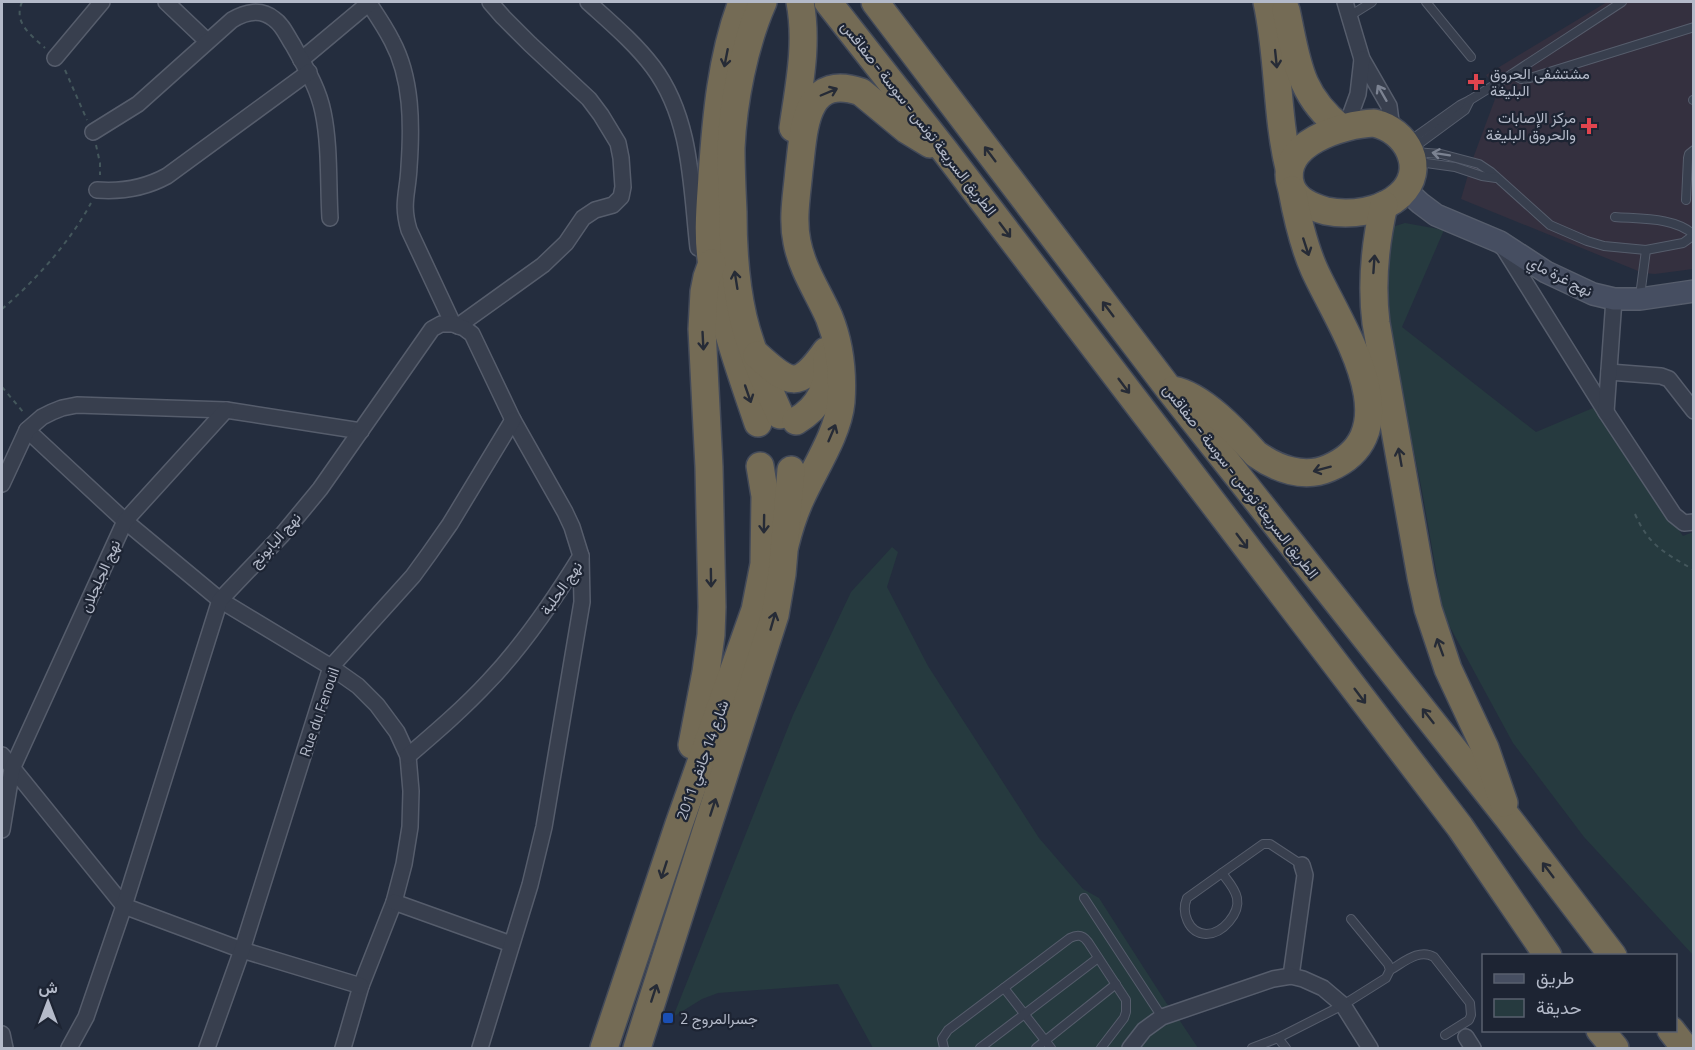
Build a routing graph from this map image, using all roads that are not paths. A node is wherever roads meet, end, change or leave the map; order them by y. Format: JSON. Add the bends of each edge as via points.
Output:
{"nodes":[{"id":1,"x":102,"y":2,"type":"edge"},
{"id":2,"x":166,"y":2,"type":"edge"},
{"id":3,"x":369,"y":2,"type":"edge"},
{"id":4,"x":490,"y":2,"type":"edge"},
{"id":5,"x":588,"y":2,"type":"edge"},
{"id":6,"x":742,"y":2,"type":"edge"},
{"id":7,"x":763,"y":2,"type":"edge"},
{"id":8,"x":800,"y":2,"type":"edge"},
{"id":9,"x":828,"y":2,"type":"edge"},
{"id":10,"x":875,"y":2,"type":"edge"},
{"id":11,"x":1267,"y":2,"type":"edge"},
{"id":12,"x":1285,"y":2,"type":"edge"},
{"id":13,"x":1372,"y":2,"type":"edge"},
{"id":14,"x":1426,"y":2,"type":"edge"},
{"id":15,"x":1622,"y":2,"type":"edge"},
{"id":16,"x":1347,"y":9,"type":"edge"},
{"id":17,"x":1694,"y":27,"type":"edge"},
{"id":18,"x":207,"y":41,"type":"junction"},
{"id":19,"x":56,"y":57,"type":"road end"},
{"id":20,"x":1471,"y":57,"type":"dead end"},
{"id":21,"x":1362,"y":59,"type":"junction"},
{"id":22,"x":305,"y":66,"type":"junction"},
{"id":23,"x":1512,"y":74,"type":"junction"},
{"id":24,"x":1343,"y":127,"type":"junction"},
{"id":25,"x":93,"y":132,"type":"road end"},
{"id":26,"x":1406,"y":147,"type":"junction"},
{"id":27,"x":1694,"y":150,"type":"edge"},
{"id":28,"x":945,"y":151,"type":"junction"},
{"id":29,"x":1291,"y":179,"type":"junction"},
{"id":30,"x":97,"y":190,"type":"road end"},
{"id":31,"x":1393,"y":198,"type":"junction"},
{"id":32,"x":1686,"y":200,"type":"dead end"},
{"id":33,"x":1615,"y":216,"type":"dead end"},
{"id":34,"x":330,"y":218,"type":"dead end"},
{"id":35,"x":1694,"y":235,"type":"edge"},
{"id":36,"x":1500,"y":242,"type":"junction"},
{"id":37,"x":1646,"y":250,"type":"junction"},
{"id":38,"x":712,"y":263,"type":"junction"},
{"id":39,"x":1694,"y":291,"type":"edge"},
{"id":40,"x":704,"y":292,"type":"junction"},
{"id":41,"x":1614,"y":299,"type":"junction"},
{"id":42,"x":1640,"y":299,"type":"junction"},
{"id":43,"x":455,"y":325,"type":"junction"},
{"id":44,"x":753,"y":351,"type":"junction"},
{"id":45,"x":826,"y":351,"type":"junction"},
{"id":46,"x":1609,"y":372,"type":"junction"},
{"id":47,"x":1169,"y":389,"type":"junction"},
{"id":48,"x":226,"y":410,"type":"junction"},
{"id":49,"x":1694,"y":411,"type":"edge"},
{"id":50,"x":1606,"y":412,"type":"junction"},
{"id":51,"x":513,"y":420,"type":"junction"},
{"id":52,"x":778,"y":420,"type":"junction"},
{"id":53,"x":30,"y":427,"type":"junction"},
{"id":54,"x":361,"y":431,"type":"junction"},
{"id":55,"x":760,"y":466,"type":"junction"},
{"id":56,"x":791,"y":470,"type":"junction"},
{"id":57,"x":2,"y":484,"type":"edge"},
{"id":58,"x":125,"y":521,"type":"junction"},
{"id":59,"x":1694,"y":522,"type":"edge"},
{"id":60,"x":785,"y":545,"type":"junction"},
{"id":61,"x":581,"y":556,"type":"junction"},
{"id":62,"x":557,"y":594,"type":"junction"},
{"id":63,"x":220,"y":600,"type":"junction"},
{"id":64,"x":582,"y":602,"type":"junction"},
{"id":65,"x":331,"y":667,"type":"junction"},
{"id":66,"x":2,"y":755,"type":"edge"},
{"id":67,"x":408,"y":756,"type":"junction"},
{"id":68,"x":12,"y":769,"type":"junction"},
{"id":69,"x":1508,"y":818,"type":"junction"},
{"id":70,"x":679,"y":824,"type":"junction"},
{"id":71,"x":2,"y":830,"type":"edge"},
{"id":72,"x":1302,"y":865,"type":"joint"},
{"id":73,"x":1222,"y":873,"type":"junction"},
{"id":74,"x":1084,"y":898,"type":"dead end"},
{"id":75,"x":394,"y":902,"type":"junction"},
{"id":76,"x":124,"y":906,"type":"junction"},
{"id":77,"x":1351,"y":919,"type":"dead end"},
{"id":78,"x":511,"y":944,"type":"junction"},
{"id":79,"x":242,"y":950,"type":"junction"},
{"id":80,"x":1547,"y":954,"type":"edge"},
{"id":81,"x":1611,"y":954,"type":"edge"},
{"id":82,"x":1098,"y":958,"type":"junction"},
{"id":83,"x":1390,"y":970,"type":"junction"},
{"id":84,"x":1291,"y":976,"type":"junction"},
{"id":85,"x":1116,"y":984,"type":"junction"},
{"id":86,"x":361,"y":986,"type":"junction"},
{"id":87,"x":1004,"y":988,"type":"junction"},
{"id":88,"x":1343,"y":1005,"type":"junction"},
{"id":89,"x":1024,"y":1015,"type":"junction"},
{"id":90,"x":1162,"y":1017,"type":"junction"},
{"id":91,"x":1673,"y":1032,"type":"edge"},
{"id":92,"x":2,"y":1034,"type":"edge"},
{"id":93,"x":1445,"y":1035,"type":"dead end"},
{"id":94,"x":1278,"y":1038,"type":"junction"},
{"id":95,"x":1045,"y":1041,"type":"junction"},
{"id":96,"x":5,"y":1048,"type":"edge"},
{"id":97,"x":69,"y":1048,"type":"edge"},
{"id":98,"x":207,"y":1048,"type":"edge"},
{"id":99,"x":343,"y":1048,"type":"edge"},
{"id":100,"x":480,"y":1048,"type":"edge"},
{"id":101,"x":604,"y":1048,"type":"edge"},
{"id":102,"x":636,"y":1048,"type":"edge"},
{"id":103,"x":944,"y":1048,"type":"edge"},
{"id":104,"x":980,"y":1048,"type":"edge"},
{"id":105,"x":1036,"y":1048,"type":"edge"},
{"id":106,"x":1051,"y":1048,"type":"edge"},
{"id":107,"x":1101,"y":1048,"type":"edge"},
{"id":108,"x":1130,"y":1048,"type":"edge"},
{"id":109,"x":1252,"y":1048,"type":"edge"},
{"id":110,"x":1286,"y":1048,"type":"edge"},
{"id":111,"x":1370,"y":1048,"type":"edge"},
{"id":112,"x":1685,"y":1048,"type":"edge"}],
"edges":[{"from":1,"to":19,"type":"street"},
{"from":2,"to":18,"type":"street"},
{"from":3,"to":22,"type":"street"},
{"from":3,"to":43,"type":"street","via":[[401,61],[407,87],[409,168],[404,214]]},
{"from":4,"to":43,"type":"street","name":"نهج البابونج","via":[[602,115],[618,143],[623,187],[618,201],[590,213],[550,259]]},
{"from":5,"to":40,"type":"street","via":[[642,53],[674,102],[688,153]]},
{"from":6,"to":38,"type":"highway","one_way":true,"via":[[730,38],[717,111],[710,203]]},
{"from":44,"to":7,"type":"highway","one_way":true,"via":[[735,271],[731,150],[743,69]]},
{"from":8,"to":45,"type":"highway","via":[[803,51],[783,230],[791,268]]},
{"from":9,"to":28,"type":"highway","name":"الطريق السريعة تونس - سوسة - صفاقس"},
{"from":47,"to":10,"type":"highway","name":"الطريق السريعة تونس - سوسة - صفاقس","one_way":true},
{"from":11,"to":29,"type":"highway","one_way":true},
{"from":12,"to":24,"type":"highway","via":[[1301,77],[1321,111]]},
{"from":13,"to":16,"type":"lane"},
{"from":14,"to":20,"type":"lane"},
{"from":15,"to":23,"type":"lane"},
{"from":16,"to":21,"type":"street"},
{"from":17,"to":23,"type":"lane","via":[[1530,78]]},
{"from":18,"to":22,"type":"street","via":[[242,14],[265,13],[282,28]]},
{"from":18,"to":25,"type":"street","via":[[138,104]]},
{"from":21,"to":24,"type":"street","via":[[1358,94]]},
{"from":26,"to":21,"type":"street","one_way":true,"via":[[1389,106]]},
{"from":22,"to":30,"type":"street","via":[[167,176],[137,188]]},
{"from":22,"to":34,"type":"street","via":[[320,99],[326,126]]},
{"from":23,"to":26,"type":"lane"},
{"from":24,"to":26,"type":"highway","via":[[1374,123]]},
{"from":24,"to":29,"type":"highway","via":[[1302,150],[1292,161]]},
{"from":26,"to":31,"type":"highway","via":[[1412,171]]},
{"from":26,"to":37,"type":"lane","via":[[1441,164],[1496,178],[1538,216],[1564,232],[1604,246]]},
{"from":27,"to":32,"type":"lane","via":[[1688,158]]},
{"from":60,"to":28,"type":"highway","one_way":true,"via":[[795,513],[835,427],[841,403],[837,343],[796,240],[795,209],[806,115],[824,93],[852,89],[916,136]]},
{"from":28,"to":80,"type":"highway","name":"الطريق السريعة تونس - سوسة - صفاقس","one_way":true,"via":[[1460,827]]},
{"from":29,"to":31,"type":"highway","via":[[1302,201],[1331,212],[1367,211]]},
{"from":29,"to":47,"type":"highway","one_way":true,"via":[[1308,253],[1344,328],[1367,390],[1369,415],[1362,438],[1346,458],[1325,470],[1288,470],[1256,454],[1198,399]]},
{"from":31,"to":36,"type":"street","name":"نهج غرة ماي","via":[[1414,212],[1436,215]]},
{"from":69,"to":31,"type":"highway","one_way":true,"via":[[1497,778],[1437,640],[1421,577],[1374,306],[1375,249]]},
{"from":33,"to":35,"type":"lane","via":[[1670,222]]},
{"from":35,"to":37,"type":"lane","via":[[1683,243]]},
{"from":36,"to":41,"type":"street","name":"نهج غرة ماي","via":[[1546,272],[1593,294]]},
{"from":36,"to":50,"type":"street"},
{"from":37,"to":42,"type":"lane"},
{"from":38,"to":40,"type":"highway"},
{"from":38,"to":52,"type":"highway","one_way":true,"via":[[727,327]]},
{"from":39,"to":42,"type":"street","name":"نهج غرة ماي"},
{"from":40,"to":70,"type":"highway","one_way":true,"via":[[711,626]]},
{"from":41,"to":42,"type":"street","name":"نهج غرة ماي"},
{"from":41,"to":46,"type":"street"},
{"from":43,"to":51,"type":"street","via":[[472,334]]},
{"from":43,"to":54,"type":"street","name":"نهج البابونج","via":[[441,324],[432,329]]},
{"from":44,"to":45,"type":"highway","via":[[779,375],[795,378],[808,373]]},
{"from":44,"to":52,"type":"highway"},
{"from":45,"to":52,"type":"highway","via":[[828,373],[824,392],[813,409]]},
{"from":46,"to":49,"type":"street","via":[[1669,379]]},
{"from":46,"to":50,"type":"street"},
{"from":69,"to":47,"type":"highway","name":"الطريق السريعة تونس - سوسة - صفاقس","one_way":true},
{"from":48,"to":53,"type":"street","via":[[77,405],[52,412]]},
{"from":48,"to":54,"type":"street"},
{"from":48,"to":58,"type":"street","name":"نهج الجلجلان"},
{"from":50,"to":59,"type":"street","via":[[1674,515],[1684,523]]},
{"from":51,"to":61,"type":"street","via":[[565,512]]},
{"from":51,"to":65,"type":"street","name":"Rue du Fenouil","via":[[450,524],[413,576]]},
{"from":52,"to":55,"type":"highway","name":"شارع 14 جانفي 2011","via":[[753,431],[750,450]]},
{"from":52,"to":56,"type":"highway","name":"شارع 14 جانفي 2011","via":[[802,427],[806,434],[807,451]]},
{"from":53,"to":57,"type":"street"},
{"from":53,"to":58,"type":"street"},
{"from":54,"to":63,"type":"street","name":"نهج البابونج","via":[[290,526]]},
{"from":55,"to":56,"type":"highway","via":[[775,472]]},
{"from":55,"to":70,"type":"highway","name":"شارع 14 جانفي 2011","one_way":true,"via":[[765,506],[760,590]]},
{"from":56,"to":60,"type":"highway","name":"شارع 14 جانفي 2011"},
{"from":58,"to":63,"type":"street"},
{"from":58,"to":68,"type":"street","name":"نهج الجلجلان"},
{"from":102,"to":60,"type":"highway","name":"شارع 14 جانفي 2011","one_way":true,"via":[[775,615]]},
{"from":61,"to":62,"type":"street","name":"نهج الحلبة"},
{"from":61,"to":64,"type":"street","name":"نهج الحلبة"},
{"from":62,"to":64,"type":"street","via":[[571,595]]},
{"from":62,"to":67,"type":"street","name":"نهج الحلبة","via":[[489,681]]},
{"from":63,"to":65,"type":"street"},
{"from":63,"to":76,"type":"street","name":"نهج البابونج"},
{"from":64,"to":78,"type":"street","name":"نهج الحلبة","via":[[544,827]]},
{"from":65,"to":67,"type":"street","via":[[377,705],[397,732]]},
{"from":65,"to":79,"type":"street","name":"Rue du Fenouil"},
{"from":66,"to":68,"type":"street"},
{"from":67,"to":75,"type":"street","via":[[410,827]]},
{"from":68,"to":71,"type":"street","name":"نهج الجلجلان"},
{"from":68,"to":76,"type":"street"},
{"from":81,"to":69,"type":"highway","name":"الطريق السريعة تونس - سوسة - صفاقس","one_way":true},
{"from":70,"to":101,"type":"highway","name":"شارع 14 جانفي 2011","one_way":true},
{"from":72,"to":73,"type":"lane","via":[[1266,843]]},
{"from":72,"to":84,"type":"street","via":[[1305,875]]},
{"from":73,"to":73,"type":"lane","via":[[1185,903],[1187,920],[1194,929],[1206,934],[1218,930],[1234,916],[1237,907],[1234,889]]},
{"from":74,"to":90,"type":"lane"},
{"from":75,"to":78,"type":"street"},
{"from":75,"to":86,"type":"street"},
{"from":76,"to":79,"type":"street"},
{"from":76,"to":97,"type":"street","name":"نهج البابونج","via":[[86,1017]]},
{"from":77,"to":83,"type":"lane"},
{"from":78,"to":100,"type":"street","name":"نهج الحلبة"},
{"from":79,"to":86,"type":"street"},
{"from":79,"to":98,"type":"street","name":"Rue du Fenouil"},
{"from":82,"to":85,"type":"lane"},
{"from":82,"to":87,"type":"lane","via":[[1085,938],[1074,936]]},
{"from":82,"to":89,"type":"lane"},
{"from":83,"to":88,"type":"lane","via":[[1383,981]]},
{"from":83,"to":93,"type":"lane","via":[[1418,955],[1434,957],[1472,1009],[1469,1020]]},
{"from":84,"to":88,"type":"street","via":[[1323,988]]},
{"from":84,"to":90,"type":"street"},
{"from":85,"to":95,"type":"lane"},
{"from":85,"to":107,"type":"lane","via":[[1126,1000],[1126,1012]]},
{"from":86,"to":99,"type":"street"},
{"from":87,"to":89,"type":"lane"},
{"from":87,"to":103,"type":"lane","via":[[946,1033],[942,1039]]},
{"from":88,"to":94,"type":"lane"},
{"from":88,"to":111,"type":"street"},
{"from":89,"to":95,"type":"lane"},
{"from":89,"to":104,"type":"lane"},
{"from":90,"to":108,"type":"street","via":[[1144,1030]]},
{"from":91,"to":112,"type":"highway"},
{"from":92,"to":96,"type":"street"},
{"from":94,"to":109,"type":"lane"},
{"from":94,"to":110,"type":"lane"},
{"from":95,"to":105,"type":"lane"},
{"from":95,"to":106,"type":"lane"}]}
